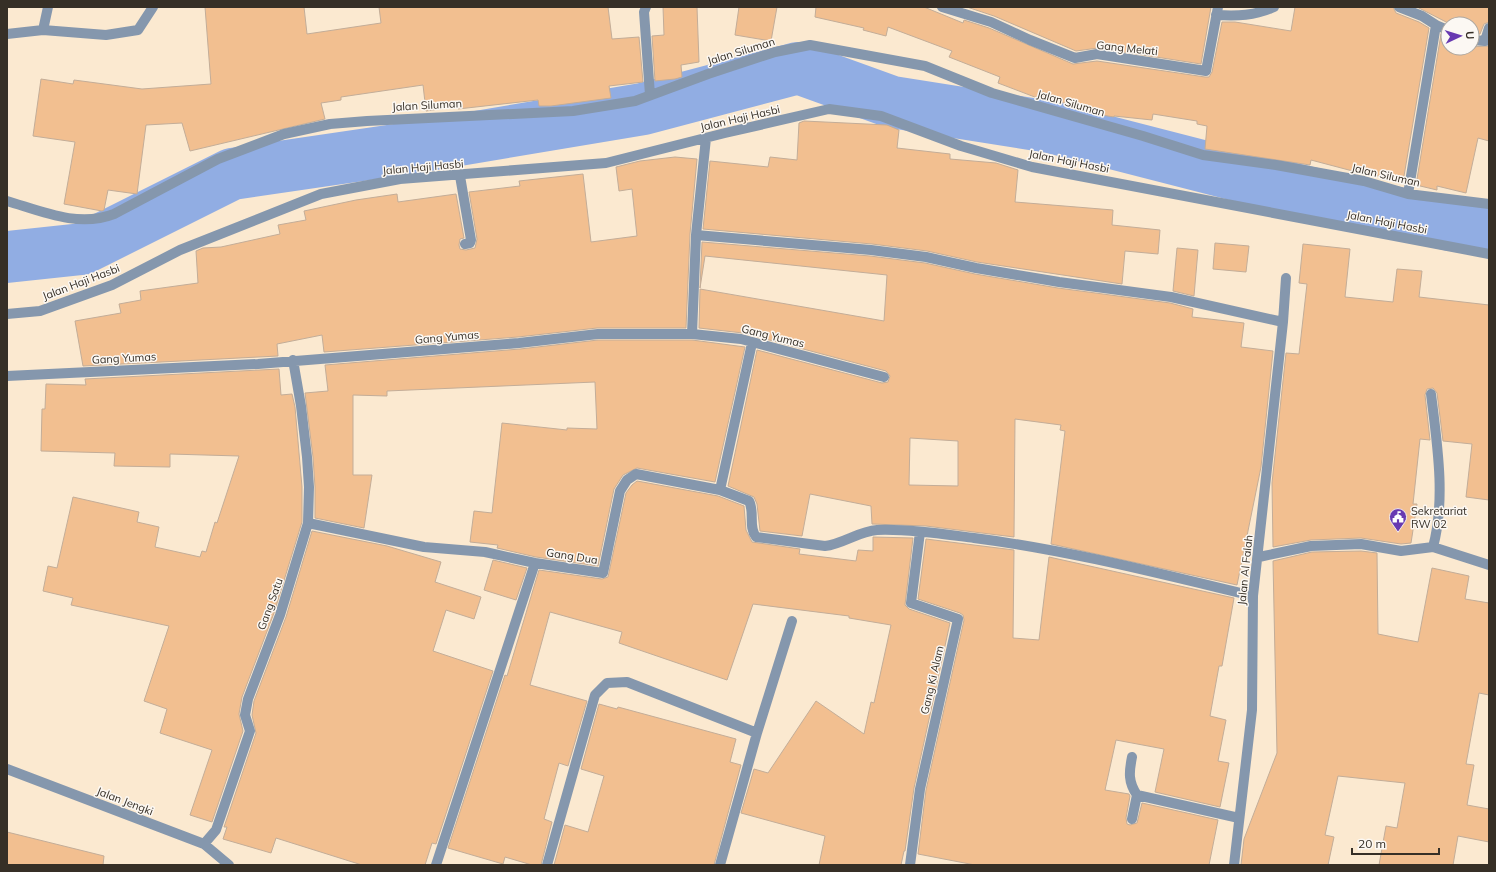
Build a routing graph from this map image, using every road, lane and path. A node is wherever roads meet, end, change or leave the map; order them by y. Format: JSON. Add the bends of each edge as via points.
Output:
{"nodes":[{"id":1,"x":48,"y":7,"type":"edge"},
{"id":2,"x":153,"y":7,"type":"edge"},
{"id":3,"x":646,"y":7,"type":"edge"},
{"id":4,"x":942,"y":7,"type":"edge"},
{"id":5,"x":1274,"y":7,"type":"edge"},
{"id":6,"x":1399,"y":7,"type":"edge"},
{"id":7,"x":1217,"y":11,"type":"edge"},
{"id":8,"x":1436,"y":25,"type":"junction"},
{"id":9,"x":1440,"y":27,"type":"edge"},
{"id":10,"x":1489,"y":28,"type":"edge"},
{"id":11,"x":43,"y":30,"type":"junction"},
{"id":12,"x":7,"y":34,"type":"edge"},
{"id":13,"x":1480,"y":41,"type":"edge"},
{"id":14,"x":650,"y":95,"type":"junction"},
{"id":15,"x":706,"y":138,"type":"junction"},
{"id":16,"x":460,"y":176,"type":"junction"},
{"id":17,"x":1408,"y":194,"type":"junction"},
{"id":18,"x":7,"y":201,"type":"edge"},
{"id":19,"x":1489,"y":204,"type":"edge"},
{"id":20,"x":696,"y":235,"type":"junction"},
{"id":21,"x":466,"y":244,"type":"dead end"},
{"id":22,"x":1489,"y":254,"type":"edge"},
{"id":23,"x":1286,"y":278,"type":"dead end"},
{"id":24,"x":7,"y":314,"type":"edge"},
{"id":25,"x":1283,"y":322,"type":"junction"},
{"id":26,"x":692,"y":334,"type":"junction"},
{"id":27,"x":752,"y":343,"type":"junction"},
{"id":28,"x":294,"y":360,"type":"junction"},
{"id":29,"x":7,"y":376,"type":"edge"},
{"id":30,"x":884,"y":377,"type":"dead end"},
{"id":31,"x":1431,"y":394,"type":"dead end"},
{"id":32,"x":720,"y":490,"type":"junction"},
{"id":33,"x":308,"y":523,"type":"junction"},
{"id":34,"x":920,"y":532,"type":"junction"},
{"id":35,"x":1433,"y":547,"type":"junction"},
{"id":36,"x":1259,"y":557,"type":"junction"},
{"id":37,"x":535,"y":562,"type":"junction"},
{"id":38,"x":1489,"y":565,"type":"edge"},
{"id":39,"x":1253,"y":596,"type":"junction"},
{"id":40,"x":792,"y":621,"type":"dead end"},
{"id":41,"x":757,"y":733,"type":"junction"},
{"id":42,"x":1132,"y":757,"type":"dead end"},
{"id":43,"x":7,"y":768,"type":"edge"},
{"id":44,"x":1136,"y":795,"type":"junction"},
{"id":45,"x":1239,"y":818,"type":"junction"},
{"id":46,"x":1132,"y":819,"type":"dead end"},
{"id":47,"x":204,"y":844,"type":"junction"},
{"id":48,"x":229,"y":865,"type":"edge"},
{"id":49,"x":436,"y":865,"type":"edge"},
{"id":50,"x":547,"y":865,"type":"edge"},
{"id":51,"x":720,"y":865,"type":"edge"},
{"id":52,"x":910,"y":865,"type":"edge"},
{"id":53,"x":1234,"y":865,"type":"edge"}],
"edges":[{"from":1,"to":11,"type":"street"},
{"from":2,"to":11,"type":"street","via":[[138,30],[106,35]]},
{"from":3,"to":14,"type":"street","via":[[644,12]]},
{"from":4,"to":7,"type":"street","name":"Gang Melati","via":[[991,22],[1075,58],[1097,54],[1206,71]]},
{"from":5,"to":7,"type":"street","via":[[1242,17]]},
{"from":6,"to":8,"type":"street"},
{"from":8,"to":9,"type":"street"},
{"from":8,"to":17,"type":"street"},
{"from":10,"to":13,"type":"street","via":[[1485,41]]},
{"from":11,"to":12,"type":"street"},
{"from":14,"to":17,"type":"street","name":"Jalan Siluman","via":[[775,52],[810,45],[925,66],[992,93],[1203,155],[1357,179]]},
{"from":14,"to":18,"type":"street","name":"Jalan Siluman","via":[[635,101],[573,112],[367,121],[330,124],[284,134],[218,159],[114,214],[95,220],[62,217]]},
{"from":15,"to":16,"type":"street","name":"Jalan Haji Hasbi","via":[[606,164]]},
{"from":15,"to":20,"type":"street"},
{"from":15,"to":22,"type":"street","name":"Jalan Haji Hasbi","via":[[829,110],[881,116],[962,146],[1032,167]]},
{"from":16,"to":21,"type":"street","via":[[471,240]]},
{"from":16,"to":24,"type":"street","name":"Jalan Haji Hasbi","via":[[400,179],[321,194],[180,250],[112,284],[40,311]]},
{"from":17,"to":19,"type":"street","name":"Jalan Siluman"},
{"from":20,"to":25,"type":"street","via":[[926,257],[1059,282],[1171,297]]},
{"from":20,"to":26,"type":"street"},
{"from":23,"to":25,"type":"street","name":"Jalan Al Falah"},
{"from":25,"to":36,"type":"street","name":"Jalan Al Falah"},
{"from":26,"to":27,"type":"street","name":"Gang Yumas","via":[[724,336]]},
{"from":26,"to":28,"type":"street","name":"Gang Yumas","via":[[598,334],[519,343]]},
{"from":27,"to":30,"type":"street","name":"Gang Yumas"},
{"from":27,"to":32,"type":"street"},
{"from":28,"to":29,"type":"street","name":"Gang Yumas"},
{"from":28,"to":33,"type":"street","name":"Gang Satu","via":[[307,457]]},
{"from":31,"to":35,"type":"street","via":[[1439,458],[1438,529]]},
{"from":32,"to":34,"type":"street","via":[[748,501],[756,537],[825,546],[875,530]]},
{"from":32,"to":37,"type":"street","name":"Gang Dua","via":[[636,474],[620,491],[603,573]]},
{"from":33,"to":37,"type":"street","via":[[424,547],[485,552]]},
{"from":33,"to":47,"type":"street","name":"Gang Satu","via":[[282,608],[248,699],[245,713],[250,731],[216,830]]},
{"from":34,"to":39,"type":"street","via":[[1049,550]]},
{"from":34,"to":52,"type":"street","name":"Gang Ki Alam","via":[[911,602],[958,620],[920,789]]},
{"from":35,"to":36,"type":"street","via":[[1401,552],[1362,544],[1311,546]]},
{"from":35,"to":38,"type":"street"},
{"from":36,"to":39,"type":"street","name":"Jalan Al Falah"},
{"from":37,"to":49,"type":"street","name":"Gang Dua"},
{"from":39,"to":45,"type":"street","name":"Jalan Al Falah","via":[[1252,710]]},
{"from":40,"to":41,"type":"street"},
{"from":41,"to":50,"type":"street","via":[[627,682],[607,683],[595,695]]},
{"from":41,"to":51,"type":"street"},
{"from":42,"to":44,"type":"street","via":[[1130,785]]},
{"from":43,"to":47,"type":"street","name":"Jalan Jengki"},
{"from":44,"to":45,"type":"street"},
{"from":44,"to":46,"type":"street"},
{"from":45,"to":53,"type":"street","name":"Jalan Al Falah"},
{"from":47,"to":48,"type":"street","name":"Jalan Jengki"}]}
